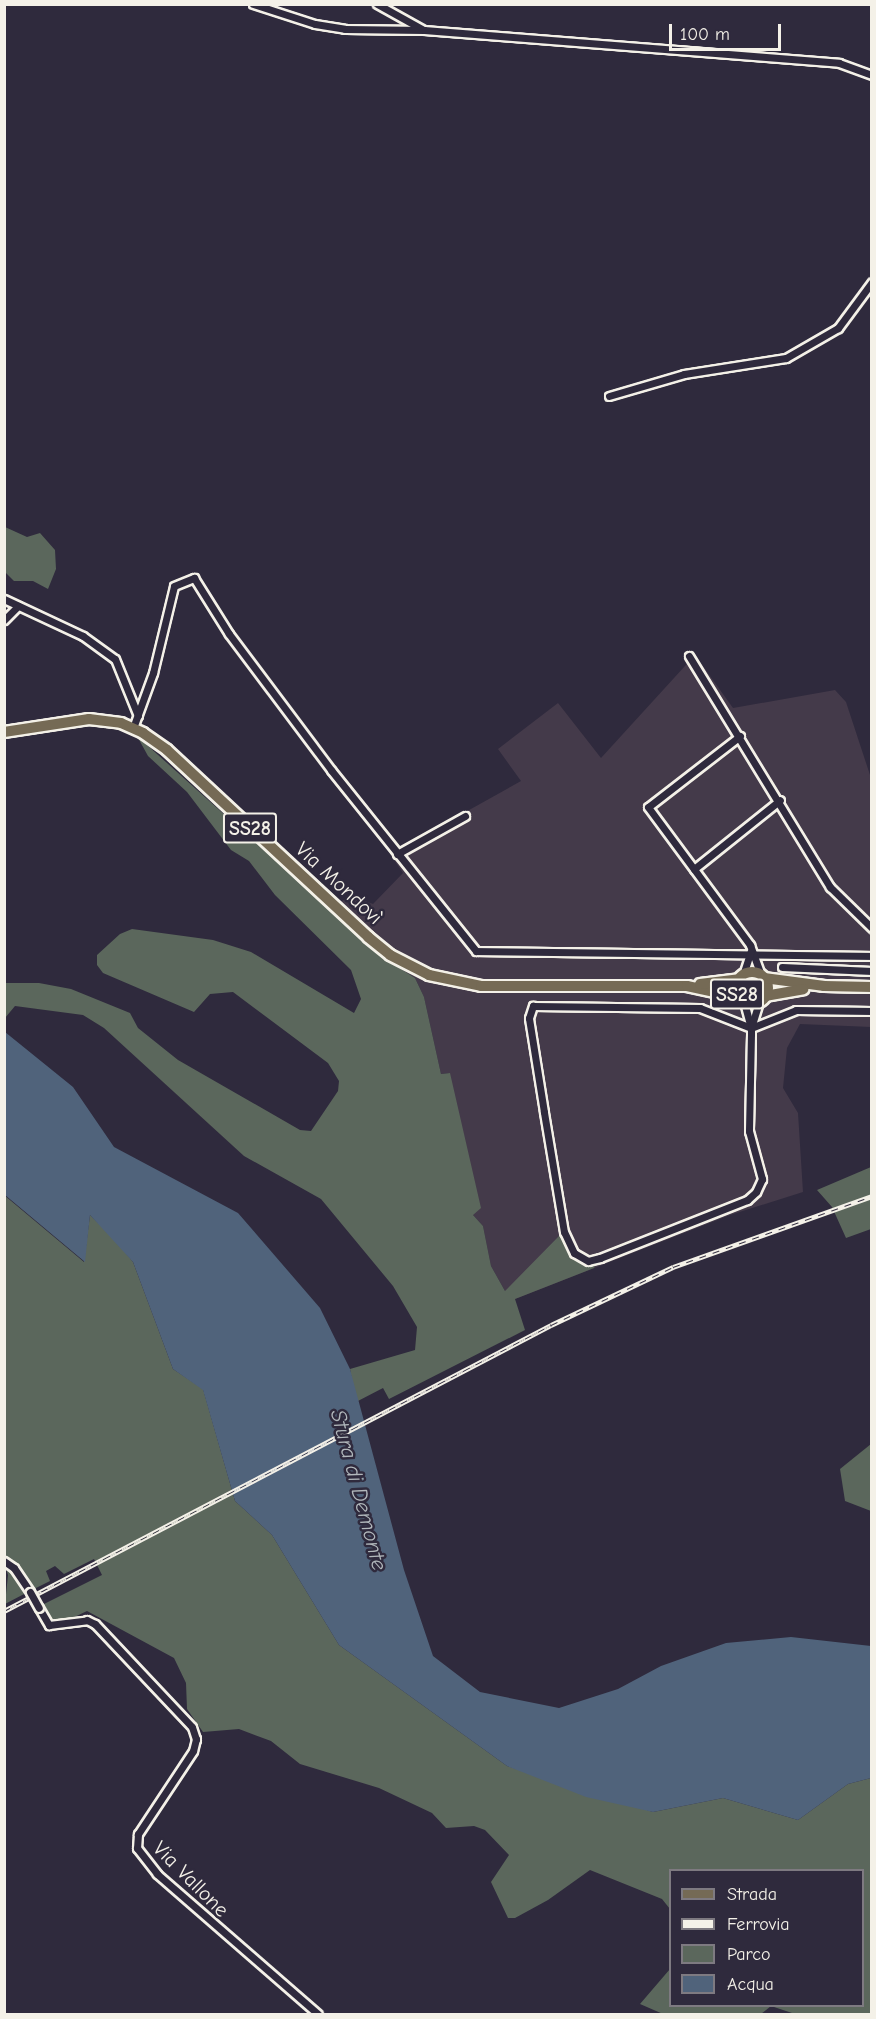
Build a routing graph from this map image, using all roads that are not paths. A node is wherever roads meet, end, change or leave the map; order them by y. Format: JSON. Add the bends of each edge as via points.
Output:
{"nodes":[{"id":1,"x":253,"y":4,"type":"edge"},
{"id":2,"x":377,"y":4,"type":"edge"},
{"id":3,"x":424,"y":30,"type":"junction"},
{"id":4,"x":872,"y":75,"type":"edge"},
{"id":5,"x":872,"y":282,"type":"edge"},
{"id":6,"x":609,"y":396,"type":"dead end"},
{"id":7,"x":4,"y":599,"type":"edge"},
{"id":8,"x":18,"y":606,"type":"junction"},
{"id":9,"x":4,"y":620,"type":"edge"},
{"id":10,"x":689,"y":656,"type":"dead end"},
{"id":11,"x":138,"y":716,"type":"junction"},
{"id":12,"x":133,"y":728,"type":"junction"},
{"id":13,"x":4,"y":732,"type":"edge"},
{"id":14,"x":740,"y":736,"type":"junction"},
{"id":15,"x":780,"y":800,"type":"junction"},
{"id":16,"x":465,"y":816,"type":"dead end"},
{"id":17,"x":397,"y":854,"type":"junction"},
{"id":18,"x":694,"y":869,"type":"junction"},
{"id":19,"x":872,"y":928,"type":"edge"},
{"id":20,"x":751,"y":951,"type":"junction"},
{"id":21,"x":872,"y":956,"type":"edge"},
{"id":22,"x":782,"y":967,"type":"dead end"},
{"id":23,"x":872,"y":971,"type":"edge"},
{"id":24,"x":741,"y":977,"type":"junction"},
{"id":25,"x":763,"y":977,"type":"junction"},
{"id":26,"x":824,"y":986,"type":"junction"},
{"id":27,"x":687,"y":987,"type":"junction"},
{"id":28,"x":872,"y":987,"type":"edge"},
{"id":29,"x":762,"y":999,"type":"junction"},
{"id":30,"x":741,"y":1000,"type":"junction"},
{"id":31,"x":872,"y":1011,"type":"edge"},
{"id":32,"x":751,"y":1028,"type":"junction"},
{"id":33,"x":4,"y":1561,"type":"edge"},
{"id":34,"x":318,"y":2014,"type":"edge"}],
"edges":[{"from":1,"to":3,"type":"street","via":[[315,24]]},
{"from":2,"to":3,"type":"street"},
{"from":3,"to":4,"type":"street","via":[[839,63]]},
{"from":5,"to":6,"type":"street","via":[[838,328],[786,358],[684,374]]},
{"from":7,"to":8,"type":"street"},
{"from":8,"to":9,"type":"street"},
{"from":8,"to":11,"type":"street","via":[[75,631],[115,659]]},
{"from":10,"to":14,"type":"street"},
{"from":11,"to":12,"type":"street"},
{"from":11,"to":17,"type":"street","via":[[159,652],[174,586],[194,578],[264,681]]},
{"from":12,"to":13,"type":"main road","name":"Via Mondovì","number":"SS28","via":[[89,719]]},
{"from":12,"to":27,"type":"main road","name":"Via Mondovì","number":"SS28","via":[[167,750],[368,937],[407,965],[429,975],[481,986]]},
{"from":14,"to":15,"type":"street"},
{"from":14,"to":18,"type":"street","via":[[648,807]]},
{"from":15,"to":18,"type":"street"},
{"from":15,"to":19,"type":"street","via":[[830,887]]},
{"from":16,"to":17,"type":"street"},
{"from":17,"to":20,"type":"street","via":[[476,951]]},
{"from":18,"to":20,"type":"street"},
{"from":20,"to":21,"type":"street"},
{"from":20,"to":24,"type":"street"},
{"from":20,"to":25,"type":"street"},
{"from":22,"to":23,"type":"street"},
{"from":24,"to":25,"type":"main road","number":"SS28"},
{"from":24,"to":27,"type":"main road","name":"Via Mondovì","number":"SS28"},
{"from":24,"to":30,"type":"main road","number":"SS28","via":[[736,988]]},
{"from":25,"to":26,"type":"main road","number":"SS28"},
{"from":25,"to":29,"type":"main road","number":"SS28"},
{"from":26,"to":28,"type":"main road","number":"SS28"},
{"from":26,"to":29,"type":"main road","number":"SS28"},
{"from":27,"to":30,"type":"main road","name":"Via Mondovì","number":"SS28"},
{"from":29,"to":30,"type":"main road","number":"SS28"},
{"from":29,"to":32,"type":"street"},
{"from":30,"to":32,"type":"street"},
{"from":31,"to":32,"type":"street","via":[[796,1010]]},
{"from":32,"to":32,"type":"street","via":[[700,1008],[533,1006],[529,1018],[549,1145],[564,1232],[574,1253],[588,1261],[600,1258],[747,1200],[756,1192],[762,1179],[749,1131]]},
{"from":33,"to":34,"type":"street","name":"Via Vallone","bridge":true,"via":[[14,1568],[49,1625],[87,1620],[192,1727],[196,1739],[185,1766],[138,1834],[137,1848],[157,1874]]}]}
